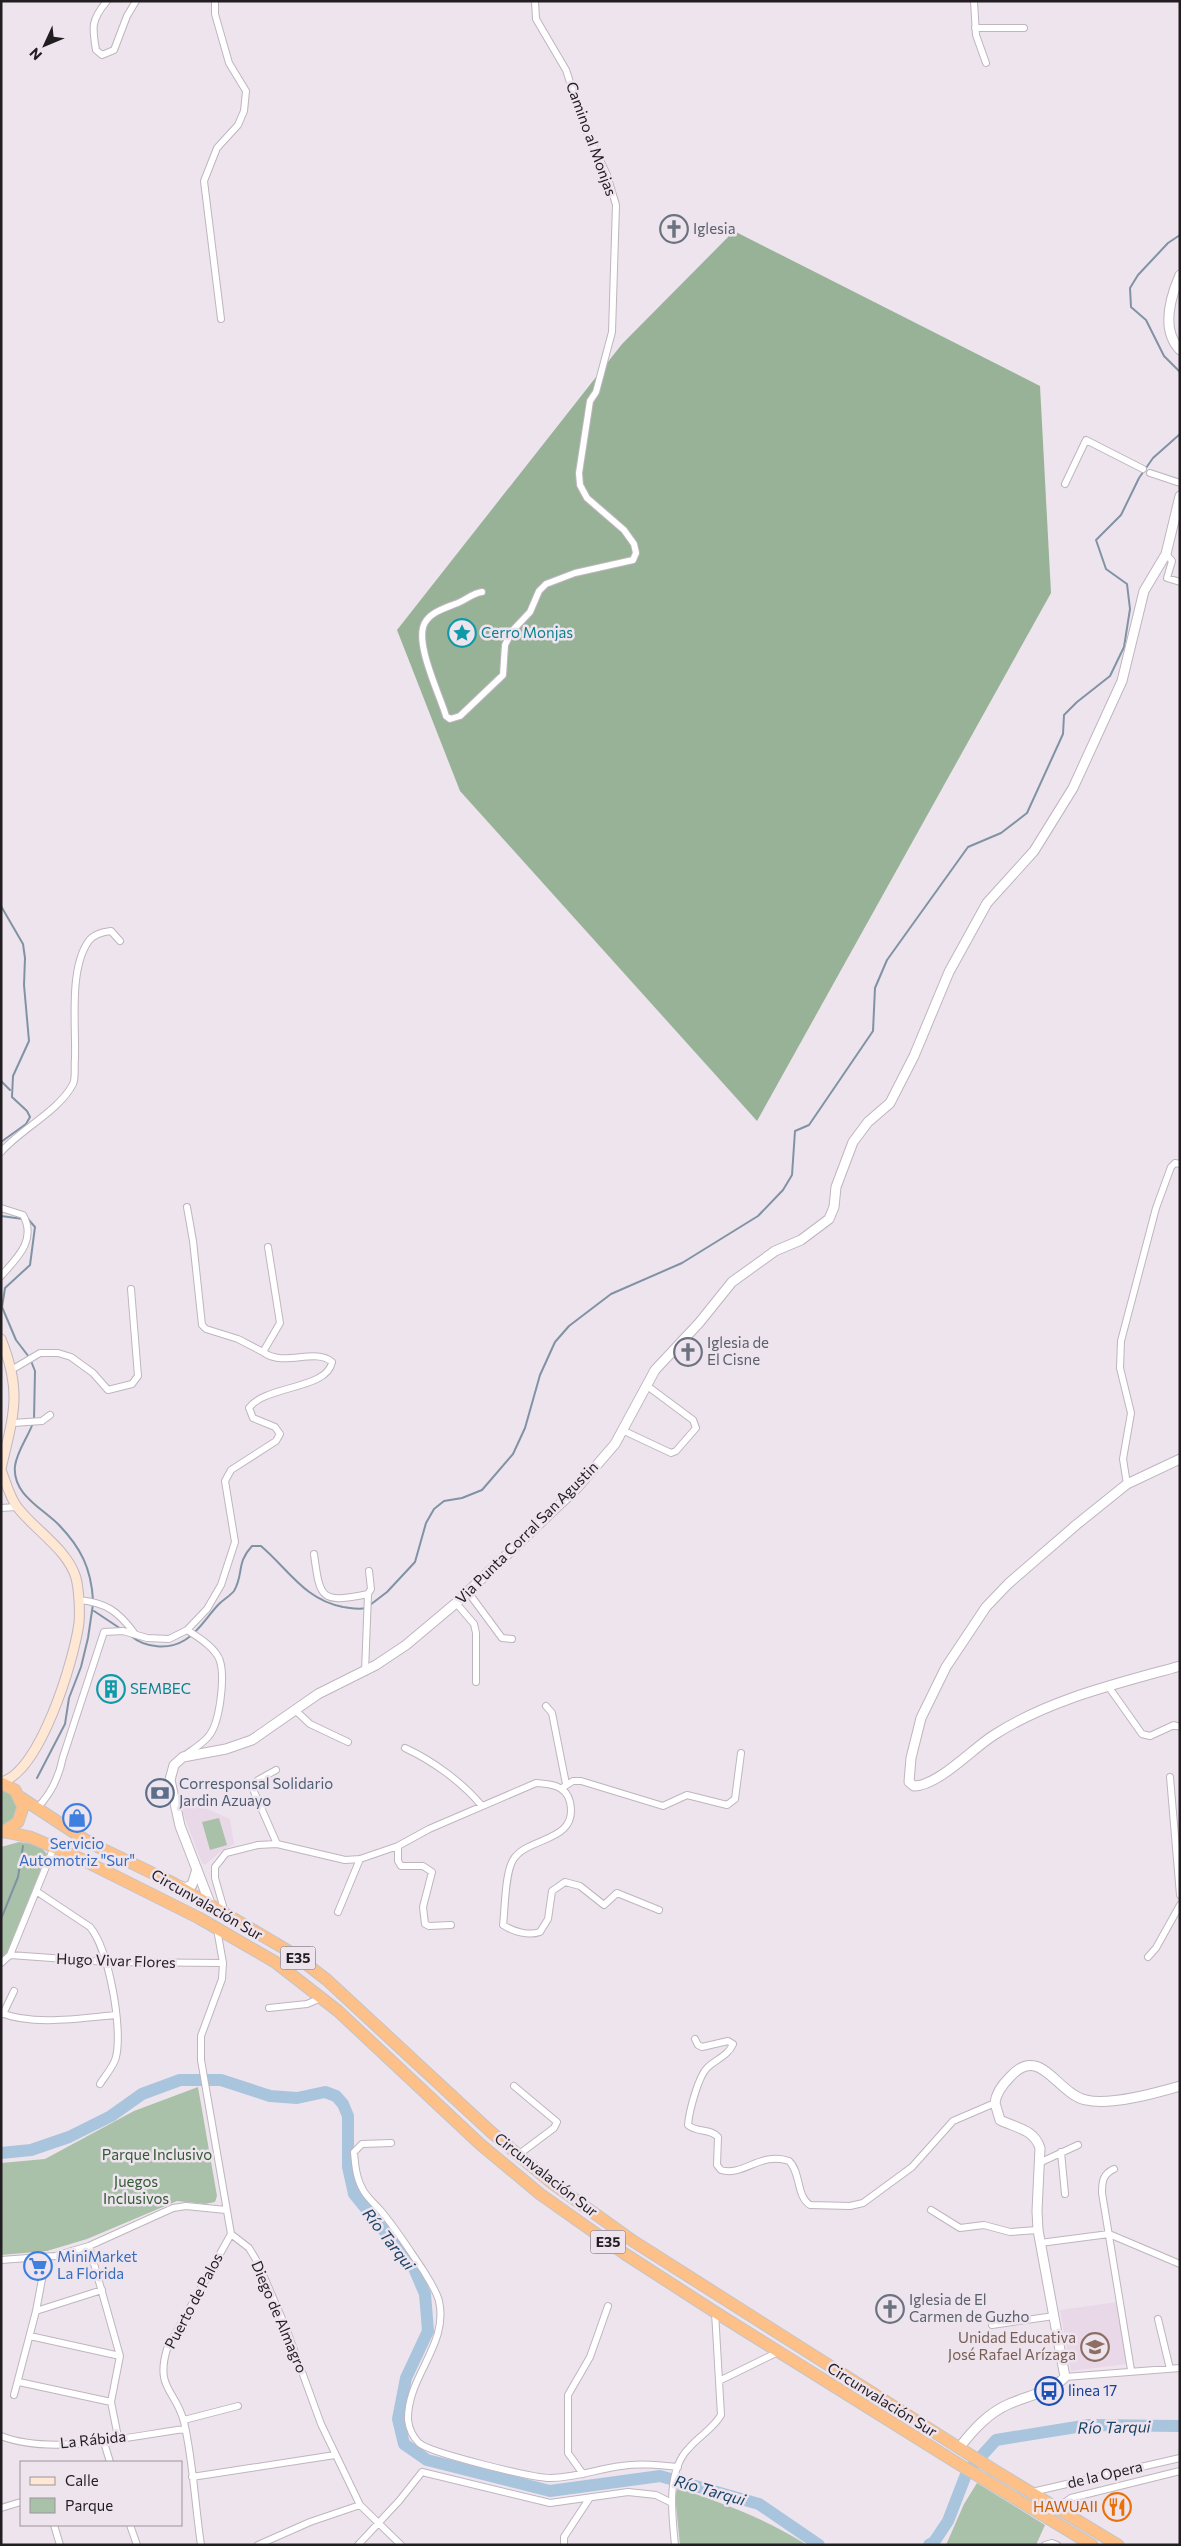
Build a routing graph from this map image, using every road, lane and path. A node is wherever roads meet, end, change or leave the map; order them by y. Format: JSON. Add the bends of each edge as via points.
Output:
{"nodes":[{"id":1,"x":107,"y":1,"type":"edge"},
{"id":2,"x":136,"y":1,"type":"edge"},
{"id":3,"x":215,"y":1,"type":"edge"},
{"id":4,"x":535,"y":1,"type":"edge"},
{"id":5,"x":974,"y":1,"type":"edge"},
{"id":6,"x":975,"y":28,"type":"junction"},
{"id":7,"x":1024,"y":28,"type":"dead end"},
{"id":8,"x":986,"y":63,"type":"dead end"},
{"id":9,"x":1180,"y":275,"type":"edge"},
{"id":10,"x":221,"y":319,"type":"dead end"},
{"id":11,"x":1180,"y":350,"type":"edge"},
{"id":12,"x":1143,"y":469,"type":"dead end"},
{"id":13,"x":1150,"y":472,"type":"dead end"},
{"id":14,"x":1180,"y":483,"type":"edge"},
{"id":15,"x":1065,"y":484,"type":"dead end"},
{"id":16,"x":1180,"y":496,"type":"edge"},
{"id":17,"x":1166,"y":554,"type":"junction"},
{"id":18,"x":1180,"y":582,"type":"edge"},
{"id":19,"x":482,"y":592,"type":"dead end"},
{"id":20,"x":120,"y":941,"type":"dead end"},
{"id":21,"x":1,"y":1152,"type":"edge"},
{"id":22,"x":1180,"y":1164,"type":"edge"},
{"id":23,"x":187,"y":1207,"type":"dead end"},
{"id":24,"x":1,"y":1208,"type":"edge"},
{"id":25,"x":268,"y":1247,"type":"dead end"},
{"id":26,"x":1,"y":1276,"type":"edge"},
{"id":27,"x":131,"y":1289,"type":"dead end"},
{"id":28,"x":1,"y":1339,"type":"edge"},
{"id":29,"x":263,"y":1352,"type":"junction"},
{"id":30,"x":13,"y":1369,"type":"junction"},
{"id":31,"x":646,"y":1385,"type":"junction"},
{"id":32,"x":50,"y":1415,"type":"dead end"},
{"id":33,"x":13,"y":1423,"type":"junction"},
{"id":34,"x":622,"y":1430,"type":"junction"},
{"id":35,"x":1180,"y":1459,"type":"edge"},
{"id":36,"x":1,"y":1470,"type":"edge"},
{"id":37,"x":1127,"y":1484,"type":"junction"},
{"id":38,"x":16,"y":1507,"type":"junction"},
{"id":39,"x":1,"y":1508,"type":"edge"},
{"id":40,"x":314,"y":1554,"type":"dead end"},
{"id":41,"x":369,"y":1571,"type":"dead end"},
{"id":42,"x":468,"y":1592,"type":"junction"},
{"id":43,"x":368,"y":1594,"type":"junction"},
{"id":44,"x":82,"y":1601,"type":"junction"},
{"id":45,"x":456,"y":1603,"type":"junction"},
{"id":46,"x":188,"y":1630,"type":"junction"},
{"id":47,"x":135,"y":1634,"type":"junction"},
{"id":48,"x":512,"y":1640,"type":"dead end"},
{"id":49,"x":1180,"y":1666,"type":"edge"},
{"id":50,"x":365,"y":1672,"type":"junction"},
{"id":51,"x":476,"y":1682,"type":"dead end"},
{"id":52,"x":1108,"y":1686,"type":"junction"},
{"id":53,"x":546,"y":1706,"type":"dead end"},
{"id":54,"x":295,"y":1710,"type":"junction"},
{"id":55,"x":1180,"y":1727,"type":"edge"},
{"id":56,"x":348,"y":1742,"type":"dead end"},
{"id":57,"x":405,"y":1748,"type":"dead end"},
{"id":58,"x":741,"y":1753,"type":"dead end"},
{"id":59,"x":183,"y":1757,"type":"junction"},
{"id":60,"x":24,"y":1765,"type":"junction"},
{"id":61,"x":276,"y":1770,"type":"dead end"},
{"id":62,"x":1170,"y":1777,"type":"dead end"},
{"id":63,"x":1,"y":1782,"type":"edge"},
{"id":64,"x":564,"y":1786,"type":"junction"},
{"id":65,"x":20,"y":1796,"type":"junction"},
{"id":66,"x":482,"y":1806,"type":"junction"},
{"id":67,"x":37,"y":1808,"type":"junction"},
{"id":68,"x":2,"y":1832,"type":"edge"},
{"id":69,"x":277,"y":1844,"type":"junction"},
{"id":70,"x":54,"y":1846,"type":"junction"},
{"id":71,"x":398,"y":1846,"type":"junction"},
{"id":72,"x":360,"y":1859,"type":"junction"},
{"id":73,"x":197,"y":1869,"type":"junction"},
{"id":74,"x":173,"y":1883,"type":"junction"},
{"id":75,"x":36,"y":1891,"type":"junction"},
{"id":76,"x":1180,"y":1895,"type":"edge"},
{"id":77,"x":1180,"y":1905,"type":"edge"},
{"id":78,"x":211,"y":1906,"type":"junction"},
{"id":79,"x":659,"y":1910,"type":"dead end"},
{"id":80,"x":338,"y":1912,"type":"dead end"},
{"id":81,"x":226,"y":1915,"type":"junction"},
{"id":82,"x":451,"y":1925,"type":"dead end"},
{"id":83,"x":217,"y":1928,"type":"junction"},
{"id":84,"x":10,"y":1955,"type":"junction"},
{"id":85,"x":1148,"y":1957,"type":"dead end"},
{"id":86,"x":107,"y":1962,"type":"junction"},
{"id":87,"x":1,"y":1963,"type":"edge"},
{"id":88,"x":223,"y":1963,"type":"junction"},
{"id":89,"x":14,"y":1991,"type":"dead end"},
{"id":90,"x":321,"y":1998,"type":"junction"},
{"id":91,"x":269,"y":2008,"type":"dead end"},
{"id":92,"x":2,"y":2013,"type":"edge"},
{"id":93,"x":116,"y":2015,"type":"junction"},
{"id":94,"x":695,"y":2039,"type":"dead end"},
{"id":95,"x":100,"y":2084,"type":"dead end"},
{"id":96,"x":514,"y":2086,"type":"dead end"},
{"id":97,"x":1180,"y":2086,"type":"edge"},
{"id":98,"x":995,"y":2103,"type":"junction"},
{"id":99,"x":391,"y":2143,"type":"dead end"},
{"id":100,"x":1078,"y":2145,"type":"dead end"},
{"id":101,"x":1061,"y":2152,"type":"junction"},
{"id":102,"x":518,"y":2155,"type":"junction"},
{"id":103,"x":1039,"y":2162,"type":"junction"},
{"id":104,"x":1114,"y":2169,"type":"dead end"},
{"id":105,"x":1064,"y":2194,"type":"dead end"},
{"id":106,"x":226,"y":2210,"type":"junction"},
{"id":107,"x":931,"y":2210,"type":"dead end"},
{"id":108,"x":1038,"y":2230,"type":"junction"},
{"id":109,"x":231,"y":2234,"type":"junction"},
{"id":110,"x":1109,"y":2234,"type":"junction"},
{"id":111,"x":1040,"y":2243,"type":"junction"},
{"id":112,"x":89,"y":2246,"type":"junction"},
{"id":113,"x":46,"y":2258,"type":"junction"},
{"id":114,"x":1,"y":2260,"type":"edge"},
{"id":115,"x":1180,"y":2264,"type":"edge"},
{"id":116,"x":102,"y":2290,"type":"junction"},
{"id":117,"x":608,"y":2306,"type":"dead end"},
{"id":118,"x":36,"y":2311,"type":"junction"},
{"id":119,"x":715,"y":2312,"type":"junction"},
{"id":120,"x":1054,"y":2316,"type":"junction"},
{"id":121,"x":1158,"y":2320,"type":"dead end"},
{"id":122,"x":992,"y":2325,"type":"dead end"},
{"id":123,"x":30,"y":2336,"type":"junction"},
{"id":124,"x":779,"y":2352,"type":"junction"},
{"id":125,"x":120,"y":2356,"type":"junction"},
{"id":126,"x":1180,"y":2368,"type":"edge"},
{"id":127,"x":1170,"y":2369,"type":"junction"},
{"id":128,"x":1131,"y":2370,"type":"junction"},
{"id":129,"x":1065,"y":2377,"type":"junction"},
{"id":130,"x":719,"y":2381,"type":"junction"},
{"id":131,"x":19,"y":2382,"type":"junction"},
{"id":132,"x":14,"y":2394,"type":"dead end"},
{"id":133,"x":111,"y":2402,"type":"junction"},
{"id":134,"x":238,"y":2406,"type":"dead end"},
{"id":135,"x":184,"y":2420,"type":"junction"},
{"id":136,"x":185,"y":2429,"type":"junction"},
{"id":137,"x":1,"y":2436,"type":"edge"},
{"id":138,"x":118,"y":2437,"type":"junction"},
{"id":139,"x":103,"y":2440,"type":"junction"},
{"id":140,"x":962,"y":2449,"type":"junction"},
{"id":141,"x":335,"y":2455,"type":"junction"},
{"id":142,"x":1180,"y":2458,"type":"edge"},
{"id":143,"x":110,"y":2461,"type":"edge"},
{"id":144,"x":678,"y":2467,"type":"junction"},
{"id":145,"x":1180,"y":2471,"type":"edge"},
{"id":146,"x":583,"y":2474,"type":"junction"},
{"id":147,"x":192,"y":2477,"type":"junction"},
{"id":148,"x":1031,"y":2492,"type":"junction"},
{"id":149,"x":589,"y":2498,"type":"junction"},
{"id":150,"x":20,"y":2502,"type":"edge"},
{"id":151,"x":672,"y":2503,"type":"junction"},
{"id":152,"x":360,"y":2505,"type":"junction"},
{"id":153,"x":1056,"y":2506,"type":"junction"},
{"id":154,"x":1,"y":2508,"type":"edge"},
{"id":155,"x":1045,"y":2516,"type":"junction"},
{"id":156,"x":378,"y":2522,"type":"junction"},
{"id":157,"x":54,"y":2526,"type":"edge"},
{"id":158,"x":130,"y":2526,"type":"edge"},
{"id":159,"x":60,"y":2545,"type":"edge"},
{"id":160,"x":137,"y":2545,"type":"edge"},
{"id":161,"x":201,"y":2545,"type":"edge"},
{"id":162,"x":258,"y":2545,"type":"edge"},
{"id":163,"x":358,"y":2545,"type":"edge"},
{"id":164,"x":401,"y":2545,"type":"edge"},
{"id":165,"x":564,"y":2545,"type":"edge"},
{"id":166,"x":675,"y":2545,"type":"edge"},
{"id":167,"x":1045,"y":2545,"type":"edge"},
{"id":168,"x":1057,"y":2545,"type":"edge"},
{"id":169,"x":1092,"y":2545,"type":"edge"},
{"id":170,"x":1118,"y":2545,"type":"edge"}],
"edges":[{"from":1,"to":2,"type":"street","via":[[96,14],[92,29],[96,50],[102,55],[114,50]]},
{"from":3,"to":10,"type":"street","via":[[215,14],[229,63],[246,91],[238,125],[217,148],[204,182]]},
{"from":4,"to":19,"type":"street","name":"Camino al Monjas","via":[[536,19],[566,70],[616,205],[612,332],[596,392],[590,401],[580,457],[580,486],[593,505],[624,530],[636,553],[633,560],[576,573],[546,584],[539,590],[530,612],[512,631],[505,646],[503,675],[460,716],[450,719],[431,675],[421,634],[425,621],[436,612]]},
{"from":5,"to":6,"type":"street"},
{"from":6,"to":7,"type":"street"},
{"from":6,"to":8,"type":"street"},
{"from":9,"to":11,"type":"street","via":[[1169,310],[1169,330]]},
{"from":12,"to":15,"type":"street","via":[[1086,440]]},
{"from":13,"to":14,"type":"street"},
{"from":16,"to":17,"type":"street","name":"Via Punta Corral San Agustin"},
{"from":17,"to":18,"type":"street","via":[[1172,562],[1167,578]]},
{"from":17,"to":31,"type":"street","name":"Via Punta Corral San Agustin","via":[[1144,591],[1122,681],[1073,788],[1034,851],[988,903],[953,963],[914,1056],[890,1103],[868,1122],[853,1142],[836,1187],[829,1219],[801,1240],[774,1251],[732,1282],[655,1370]]},
{"from":20,"to":21,"type":"street","via":[[111,931],[99,933],[88,941],[80,961],[76,981],[74,1083],[61,1099]]},
{"from":22,"to":37,"type":"street","via":[[1175,1163],[1166,1176],[1121,1341],[1120,1368],[1131,1413],[1122,1459]]},
{"from":23,"to":29,"type":"street","via":[[202,1325]]},
{"from":24,"to":26,"type":"street","via":[[20,1212],[27,1228],[25,1247]]},
{"from":25,"to":29,"type":"street","via":[[280,1323]]},
{"from":27,"to":30,"type":"street","via":[[138,1376],[132,1384],[108,1390],[71,1357],[58,1353],[40,1353]]},
{"from":28,"to":30,"type":"main road"},
{"from":29,"to":46,"type":"street","via":[[279,1360],[319,1357],[332,1362],[328,1373],[258,1400],[249,1408],[253,1418],[275,1428],[280,1436],[231,1470],[225,1481],[235,1542],[215,1598]]},
{"from":30,"to":33,"type":"main road","via":[[16,1388]]},
{"from":31,"to":34,"type":"street","name":"Via Punta Corral San Agustin"},
{"from":31,"to":34,"type":"street","via":[[693,1420],[696,1428],[671,1453]]},
{"from":32,"to":33,"type":"street","via":[[42,1421]]},
{"from":33,"to":36,"type":"main road"},
{"from":34,"to":42,"type":"street","name":"Via Punta Corral San Agustin","via":[[615,1444],[577,1488]]},
{"from":35,"to":37,"type":"street"},
{"from":36,"to":38,"type":"main road"},
{"from":37,"to":52,"type":"street","via":[[1008,1584],[986,1607],[946,1666],[920,1718],[910,1758],[909,1782],[921,1786],[1028,1716]]},
{"from":38,"to":39,"type":"street"},
{"from":38,"to":44,"type":"main road","via":[[64,1557],[76,1578]]},
{"from":40,"to":43,"type":"street","via":[[322,1592],[334,1597]]},
{"from":41,"to":43,"type":"street","via":[[371,1589]]},
{"from":42,"to":45,"type":"street","name":"Via Punta Corral San Agustin"},
{"from":42,"to":48,"type":"street","via":[[502,1638]]},
{"from":43,"to":50,"type":"street"},
{"from":44,"to":47,"type":"street","via":[[100,1603],[122,1616]]},
{"from":44,"to":60,"type":"main road","via":[[77,1632],[53,1716]]},
{"from":45,"to":50,"type":"street","name":"Via Punta Corral San Agustin"},
{"from":45,"to":51,"type":"street","via":[[474,1624]]},
{"from":46,"to":47,"type":"street","via":[[169,1639]]},
{"from":46,"to":59,"type":"street","via":[[214,1650],[220,1662],[220,1700],[217,1721],[209,1736]]},
{"from":47,"to":67,"type":"street","via":[[104,1632],[60,1773],[51,1792]]},
{"from":49,"to":52,"type":"street"},
{"from":50,"to":54,"type":"street","name":"Via Punta Corral San Agustin","via":[[318,1694]]},
{"from":52,"to":55,"type":"street","via":[[1142,1734],[1150,1736],[1174,1725]]},
{"from":53,"to":64,"type":"street","via":[[552,1713]]},
{"from":54,"to":56,"type":"street","via":[[310,1724]]},
{"from":54,"to":59,"type":"street","name":"Via Punta Corral San Agustin","via":[[252,1740],[226,1749]]},
{"from":57,"to":66,"type":"street","via":[[446,1773]]},
{"from":58,"to":64,"type":"street","via":[[735,1799],[727,1805],[687,1795],[663,1806],[581,1781]]},
{"from":59,"to":73,"type":"street","via":[[171,1771],[170,1780],[180,1826]]},
{"from":60,"to":63,"type":"main road","via":[[16,1775]]},
{"from":60,"to":65,"type":"main road","via":[[18,1780]]},
{"from":61,"to":69,"type":"street","via":[[252,1787]]},
{"from":62,"to":76,"type":"street"},
{"from":63,"to":65,"type":"highway","name":"Circunvalación Sur","number":"E35"},
{"from":64,"to":66,"type":"street","via":[[536,1783]]},
{"from":64,"to":79,"type":"street","via":[[570,1799],[568,1822],[559,1833],[523,1849],[512,1862],[503,1925],[516,1931],[540,1932],[548,1919],[552,1891],[565,1882],[575,1883],[604,1905],[617,1893]]},
{"from":65,"to":67,"type":"highway","name":"Circunvalación Sur","number":"E35"},
{"from":65,"to":68,"type":"highway","name":"Circunvalación Sur","number":"E35","via":[[21,1818]]},
{"from":66,"to":71,"type":"street"},
{"from":67,"to":74,"type":"highway","name":"Circunvalación Sur","number":"E35","via":[[90,1843]]},
{"from":68,"to":70,"type":"highway","name":"Circunvalación Sur","number":"E35"},
{"from":69,"to":72,"type":"street","via":[[345,1860]]},
{"from":69,"to":81,"type":"street","via":[[240,1848],[219,1860],[215,1878]]},
{"from":70,"to":75,"type":"street"},
{"from":70,"to":83,"type":"highway","name":"Circunvalación Sur","number":"E35"},
{"from":71,"to":72,"type":"street"},
{"from":71,"to":82,"type":"street","via":[[401,1866],[423,1866],[432,1872],[423,1907],[426,1924]]},
{"from":72,"to":80,"type":"street"},
{"from":73,"to":74,"type":"street","via":[[194,1882],[189,1887]]},
{"from":73,"to":78,"type":"street"},
{"from":74,"to":78,"type":"highway","name":"Circunvalación Sur","number":"E35"},
{"from":75,"to":84,"type":"street"},
{"from":75,"to":86,"type":"street","via":[[90,1927]]},
{"from":77,"to":85,"type":"street"},
{"from":78,"to":81,"type":"highway","name":"Circunvalación Sur","number":"E35"},
{"from":81,"to":102,"type":"highway","name":"Circunvalación Sur","number":"E35","via":[[292,1954],[327,1980]]},
{"from":83,"to":88,"type":"street"},
{"from":83,"to":90,"type":"highway","name":"Circunvalación Sur","number":"E35","via":[[275,1962]]},
{"from":84,"to":86,"type":"street","name":"Hugo Vivar Flores"},
{"from":84,"to":87,"type":"street"},
{"from":86,"to":88,"type":"street","name":"Hugo Vivar Flores"},
{"from":86,"to":93,"type":"street"},
{"from":88,"to":106,"type":"street","via":[[222,1979],[201,2036],[201,2060]]},
{"from":89,"to":92,"type":"street"},
{"from":90,"to":91,"type":"street","via":[[308,2004]]},
{"from":90,"to":119,"type":"highway","name":"Circunvalación Sur","number":"E35","via":[[387,2055],[480,2144],[540,2194]]},
{"from":92,"to":93,"type":"street","via":[[28,2019]]},
{"from":93,"to":95,"type":"street","via":[[119,2037],[116,2059]]},
{"from":94,"to":98,"type":"street","via":[[702,2046],[733,2044],[727,2053],[707,2068],[697,2089],[688,2125],[718,2137],[717,2165],[722,2170],[732,2172],[768,2159],[790,2161],[803,2198],[810,2205],[850,2206],[863,2203],[912,2166],[953,2121]]},
{"from":96,"to":102,"type":"street","via":[[557,2122],[554,2128]]},
{"from":97,"to":98,"type":"street","via":[[1129,2098],[1086,2100],[1063,2088],[1050,2074],[1036,2066],[1025,2065],[1003,2085]]},
{"from":98,"to":103,"type":"street","via":[[1000,2120],[1030,2132],[1038,2139]]},
{"from":99,"to":146,"type":"street","via":[[357,2147],[354,2152],[357,2174],[362,2188],[430,2281],[439,2300],[440,2311],[436,2343],[411,2398],[409,2430],[420,2444],[430,2449],[489,2466],[534,2477]]},
{"from":100,"to":101,"type":"street"},
{"from":101,"to":103,"type":"street"},
{"from":101,"to":105,"type":"street"},
{"from":102,"to":140,"type":"highway","name":"Circunvalación Sur","number":"E35","via":[[633,2241]]},
{"from":103,"to":108,"type":"street"},
{"from":104,"to":110,"type":"street","via":[[1107,2172],[1102,2180]]},
{"from":106,"to":109,"type":"street"},
{"from":106,"to":112,"type":"street","via":[[173,2208]]},
{"from":107,"to":108,"type":"street","via":[[960,2228],[984,2225],[1010,2232]]},
{"from":108,"to":111,"type":"street"},
{"from":109,"to":135,"type":"street","name":"Puerto de Palos","via":[[166,2349],[163,2377]]},
{"from":109,"to":141,"type":"street","name":"Diego de Almagro","via":[[249,2248],[258,2263]]},
{"from":110,"to":111,"type":"street"},
{"from":110,"to":115,"type":"street"},
{"from":110,"to":128,"type":"street"},
{"from":111,"to":120,"type":"street"},
{"from":112,"to":113,"type":"street"},
{"from":112,"to":116,"type":"street"},
{"from":113,"to":114,"type":"street"},
{"from":113,"to":118,"type":"street"},
{"from":116,"to":118,"type":"street"},
{"from":116,"to":125,"type":"street"},
{"from":117,"to":146,"type":"street","via":[[590,2357],[568,2395],[568,2453]]},
{"from":118,"to":123,"type":"street"},
{"from":119,"to":124,"type":"highway","name":"Circunvalación Sur","number":"E35"},
{"from":119,"to":130,"type":"street"},
{"from":120,"to":122,"type":"street"},
{"from":120,"to":129,"type":"street"},
{"from":121,"to":127,"type":"street"},
{"from":123,"to":125,"type":"street"},
{"from":123,"to":131,"type":"street"},
{"from":124,"to":130,"type":"street"},
{"from":124,"to":155,"type":"highway","name":"Circunvalación Sur","number":"E35"},
{"from":125,"to":133,"type":"street"},
{"from":126,"to":127,"type":"street"},
{"from":127,"to":128,"type":"street"},
{"from":128,"to":129,"type":"street"},
{"from":129,"to":140,"type":"street","via":[[1052,2387],[996,2411],[984,2420]]},
{"from":130,"to":144,"type":"street","via":[[721,2415],[716,2424],[686,2450]]},
{"from":131,"to":132,"type":"street"},
{"from":131,"to":133,"type":"street"},
{"from":133,"to":138,"type":"street"},
{"from":134,"to":135,"type":"street"},
{"from":135,"to":136,"type":"street","name":"Puerto de Palos"},
{"from":136,"to":138,"type":"street","name":"La Rábida"},
{"from":136,"to":147,"type":"street","name":"Puerto de Palos"},
{"from":137,"to":139,"type":"street","name":"La Rábida","via":[[36,2445]]},
{"from":138,"to":139,"type":"street","name":"La Rábida"},
{"from":139,"to":143,"type":"street"},
{"from":140,"to":148,"type":"highway","name":"Circunvalación Sur","number":"E35"},
{"from":141,"to":147,"type":"street"},
{"from":141,"to":152,"type":"street","name":"Diego de Almagro"},
{"from":142,"to":148,"type":"street","name":"de la Opera"},
{"from":144,"to":146,"type":"street","via":[[652,2464],[620,2466]]},
{"from":144,"to":151,"type":"street"},
{"from":145,"to":153,"type":"street","name":"de la Opera","via":[[1085,2494]]},
{"from":147,"to":161,"type":"street","name":"Puerto de Palos"},
{"from":148,"to":153,"type":"highway","name":"Circunvalación Sur","number":"E35"},
{"from":149,"to":151,"type":"street","via":[[628,2492],[656,2495]]},
{"from":149,"to":156,"type":"street","via":[[550,2503],[422,2472]]},
{"from":149,"to":165,"type":"street","via":[[564,2537]]},
{"from":150,"to":154,"type":"street"},
{"from":151,"to":166,"type":"street"},
{"from":152,"to":156,"type":"street","name":"Diego de Almagro"},
{"from":152,"to":162,"type":"street"},
{"from":153,"to":155,"type":"street","name":"de la Opera"},
{"from":153,"to":170,"type":"highway","name":"Circunvalación Sur","number":"E35"},
{"from":155,"to":169,"type":"highway","name":"Circunvalación Sur","number":"E35"},
{"from":156,"to":163,"type":"street"},
{"from":156,"to":164,"type":"street","name":"Diego de Almagro"},
{"from":157,"to":159,"type":"street"},
{"from":158,"to":160,"type":"street"},
{"from":167,"to":168,"type":"street"}]}
